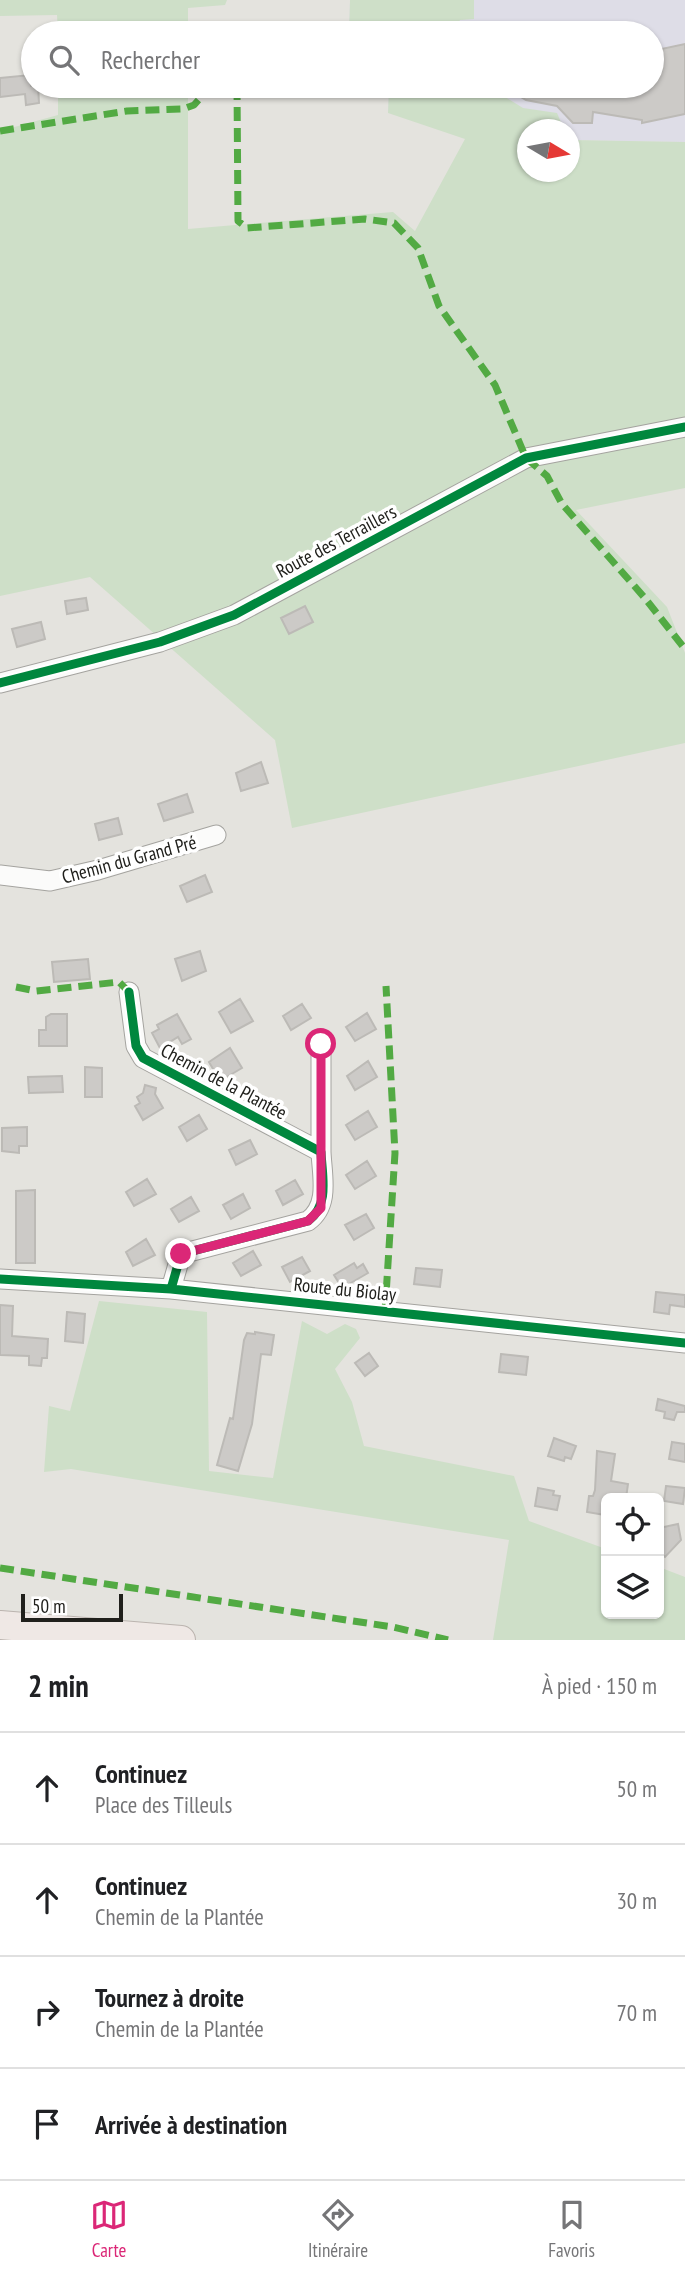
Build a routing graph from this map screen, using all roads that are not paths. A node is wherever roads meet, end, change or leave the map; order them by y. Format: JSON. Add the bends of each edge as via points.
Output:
{"nodes":[{"id":1,"x":685,"y":427,"type":"edge"},
{"id":2,"x":0,"y":683,"type":"edge"},
{"id":3,"x":216,"y":835,"type":"dead end"},
{"id":4,"x":0,"y":875,"type":"edge"},
{"id":5,"x":128,"y":992,"type":"dead end"},
{"id":6,"x":321,"y":1039,"type":"dead end"},
{"id":7,"x":321,"y":1152,"type":"junction"},
{"id":8,"x":0,"y":1279,"type":"edge"},
{"id":9,"x":171,"y":1289,"type":"junction"},
{"id":10,"x":685,"y":1343,"type":"edge"},
{"id":11,"x":0,"y":1625,"type":"edge"},
{"id":12,"x":181,"y":1640,"type":"edge"}],
"edges":[{"from":1,"to":2,"type":"street","name":"Route des Terraillers","via":[[526,458],[234,615],[160,642]]},
{"from":3,"to":4,"type":"street","name":"Chemin du Grand Pré","via":[[50,881]]},
{"from":5,"to":7,"type":"street","name":"Chemin de la Plantée","via":[[136,1046],[143,1058]]},
{"from":6,"to":7,"type":"street"},
{"from":7,"to":9,"type":"street","via":[[323,1192],[315,1216],[181,1254]]},
{"from":8,"to":9,"type":"street","name":"Route du Biolay"},
{"from":9,"to":10,"type":"street","name":"Route du Biolay"},
{"from":11,"to":12,"type":"highway"}]}
